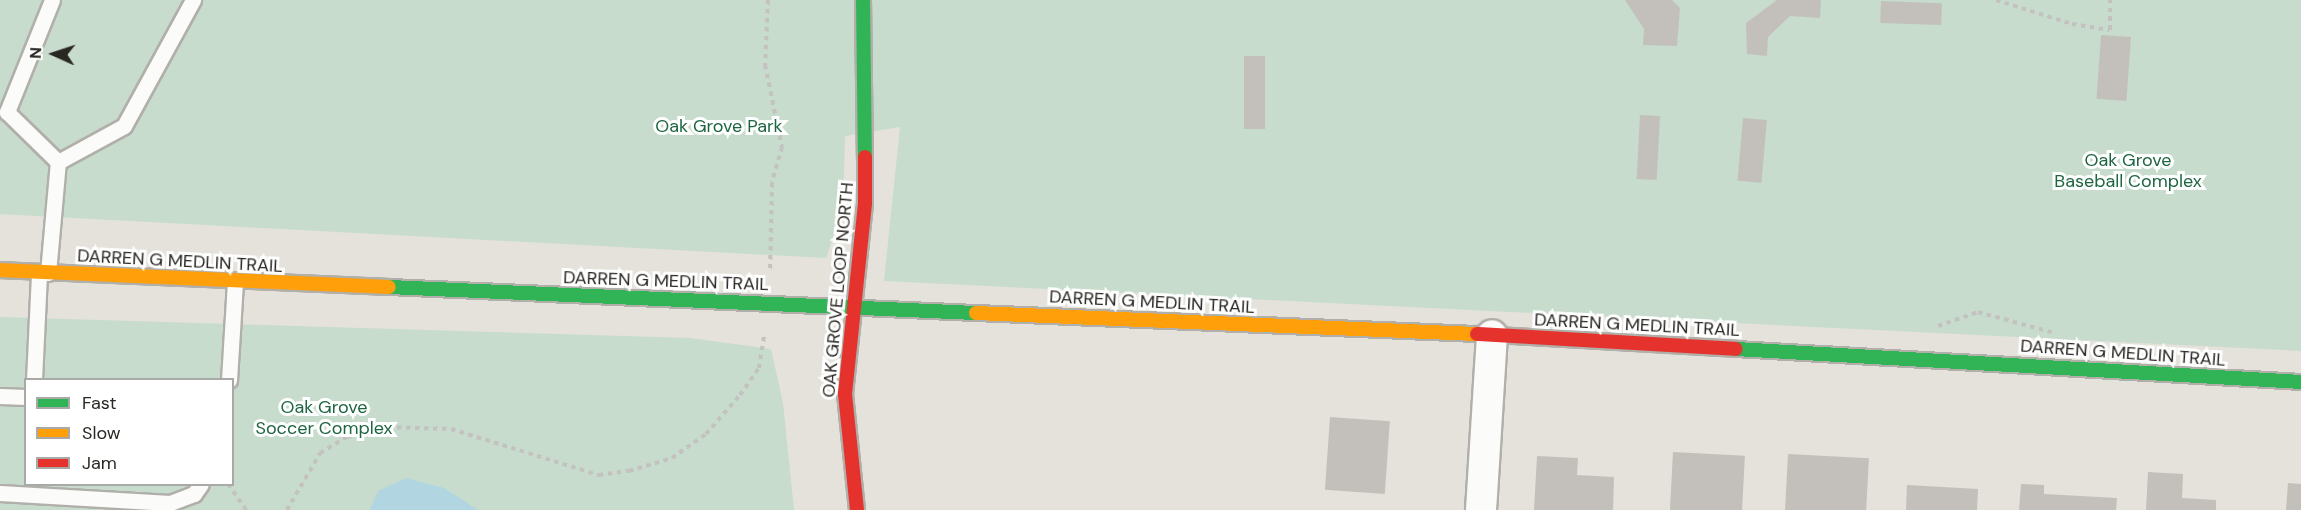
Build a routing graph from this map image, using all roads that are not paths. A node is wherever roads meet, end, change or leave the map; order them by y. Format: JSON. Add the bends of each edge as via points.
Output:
{"nodes":[{"id":1,"x":52,"y":0,"type":"edge"},
{"id":2,"x":193,"y":0,"type":"edge"},
{"id":3,"x":863,"y":0,"type":"edge"},
{"id":4,"x":58,"y":162,"type":"junction"},
{"id":5,"x":0,"y":270,"type":"edge"},
{"id":6,"x":44,"y":272,"type":"junction"},
{"id":7,"x":235,"y":282,"type":"junction"},
{"id":8,"x":854,"y":307,"type":"junction"},
{"id":9,"x":1492,"y":335,"type":"junction"},
{"id":10,"x":34,"y":378,"type":"edge"},
{"id":11,"x":229,"y":378,"type":"edge"},
{"id":12,"x":2301,"y":382,"type":"edge"},
{"id":13,"x":0,"y":396,"type":"edge"},
{"id":14,"x":24,"y":397,"type":"edge"},
{"id":15,"x":200,"y":486,"type":"edge"},
{"id":16,"x":0,"y":493,"type":"edge"},
{"id":17,"x":857,"y":510,"type":"edge"},
{"id":18,"x":1481,"y":510,"type":"edge"}],
"edges":[{"from":1,"to":4,"type":"lane","via":[[6,112]]},
{"from":2,"to":4,"type":"lane","via":[[124,126]]},
{"from":3,"to":8,"type":"street","name":"OAK GROVE LOOP NORTH","via":[[866,203]]},
{"from":4,"to":6,"type":"lane"},
{"from":5,"to":6,"type":"street","name":"DARREN G MEDLIN TRAIL"},
{"from":6,"to":7,"type":"street","name":"DARREN G MEDLIN TRAIL"},
{"from":6,"to":10,"type":"lane"},
{"from":7,"to":8,"type":"street","name":"DARREN G MEDLIN TRAIL"},
{"from":7,"to":11,"type":"lane"},
{"from":8,"to":9,"type":"street","name":"DARREN G MEDLIN TRAIL"},
{"from":8,"to":17,"type":"street","name":"OAK GROVE LOOP NORTH","via":[[845,394]]},
{"from":9,"to":12,"type":"street","name":"DARREN G MEDLIN TRAIL"},
{"from":9,"to":18,"type":"street"},
{"from":13,"to":14,"type":"lane"},
{"from":15,"to":16,"type":"lane","via":[[194,494],[170,503]]}]}
